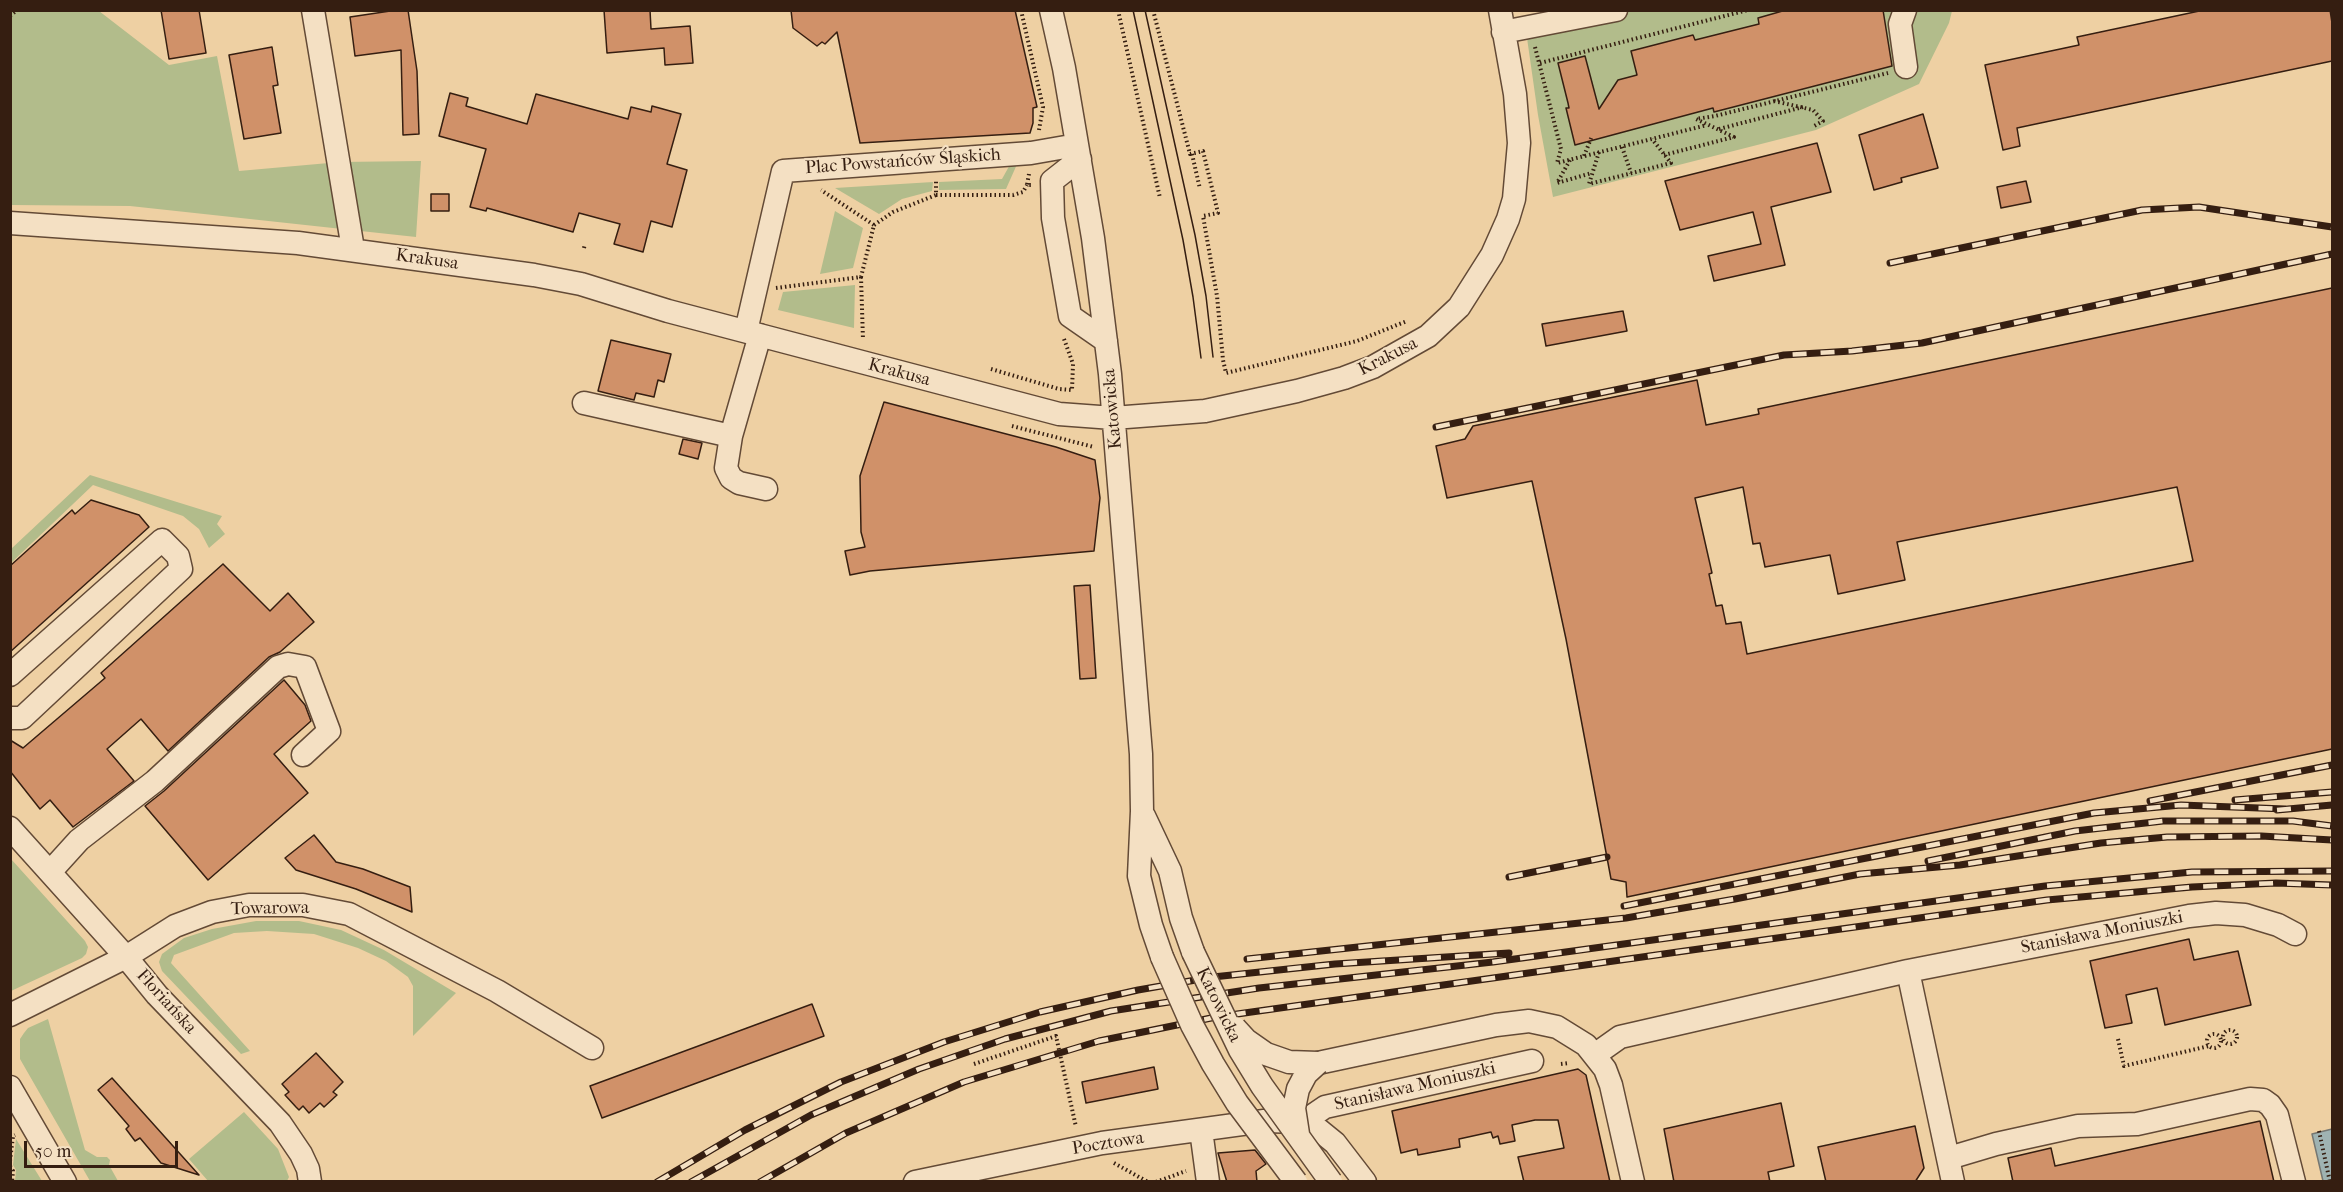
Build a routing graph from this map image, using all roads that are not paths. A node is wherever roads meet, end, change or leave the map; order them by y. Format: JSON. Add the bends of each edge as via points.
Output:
{"nodes":[{"id":1,"x":313,"y":10,"type":"edge"},
{"id":2,"x":1051,"y":10,"type":"edge"},
{"id":3,"x":1616,"y":10,"type":"edge"},
{"id":4,"x":1905,"y":10,"type":"edge"},
{"id":5,"x":1501,"y":21,"type":"edge"},
{"id":6,"x":1906,"y":67,"type":"road end"},
{"id":7,"x":1078,"y":152,"type":"junction"},
{"id":8,"x":10,"y":223,"type":"edge"},
{"id":9,"x":353,"y":249,"type":"junction"},
{"id":10,"x":753,"y":333,"type":"junction"},
{"id":11,"x":1106,"y":341,"type":"junction"},
{"id":12,"x":584,"y":403,"type":"dead end"},
{"id":13,"x":1113,"y":418,"type":"junction"},
{"id":14,"x":731,"y":436,"type":"junction"},
{"id":15,"x":766,"y":489,"type":"dead end"},
{"id":16,"x":10,"y":675,"type":"edge"},
{"id":17,"x":10,"y":718,"type":"edge"},
{"id":18,"x":303,"y":755,"type":"dead end"},
{"id":19,"x":1142,"y":812,"type":"junction"},
{"id":20,"x":10,"y":828,"type":"edge"},
{"id":21,"x":50,"y":872,"type":"junction"},
{"id":22,"x":2295,"y":934,"type":"dead end"},
{"id":23,"x":126,"y":957,"type":"junction"},
{"id":24,"x":1908,"y":971,"type":"junction"},
{"id":25,"x":1222,"y":1014,"type":"junction"},
{"id":26,"x":10,"y":1015,"type":"edge"},
{"id":27,"x":592,"y":1048,"type":"dead end"},
{"id":28,"x":1596,"y":1054,"type":"junction"},
{"id":29,"x":1532,"y":1061,"type":"dead end"},
{"id":30,"x":1318,"y":1063,"type":"junction"},
{"id":31,"x":10,"y":1087,"type":"edge"},
{"id":32,"x":1201,"y":1130,"type":"junction"},
{"id":33,"x":1301,"y":1130,"type":"junction"},
{"id":34,"x":1949,"y":1158,"type":"junction"},
{"id":35,"x":65,"y":1182,"type":"edge"},
{"id":36,"x":310,"y":1182,"type":"edge"},
{"id":37,"x":915,"y":1182,"type":"edge"},
{"id":38,"x":1208,"y":1182,"type":"edge"},
{"id":39,"x":1296,"y":1182,"type":"edge"},
{"id":40,"x":1330,"y":1182,"type":"edge"},
{"id":41,"x":1365,"y":1182,"type":"edge"},
{"id":42,"x":1633,"y":1182,"type":"edge"},
{"id":43,"x":1953,"y":1182,"type":"edge"},
{"id":44,"x":2294,"y":1182,"type":"edge"}],
"edges":[{"from":1,"to":9,"type":"street"},
{"from":2,"to":7,"type":"street","name":"Katowicka"},
{"from":3,"to":5,"type":"street"},
{"from":4,"to":6,"type":"street","via":[[1900,24]]},
{"from":5,"to":13,"type":"street","name":"Krakusa","via":[[1519,143],[1514,199],[1492,255],[1459,307],[1410,348],[1344,378],[1210,410]]},
{"from":7,"to":10,"type":"street","name":"Plac Powstańców Śląskich","via":[[783,171]]},
{"from":7,"to":11,"type":"street","name":"Katowicka"},
{"from":7,"to":11,"type":"street","via":[[1052,181],[1053,218],[1070,316]]},
{"from":8,"to":9,"type":"street","name":"Krakusa"},
{"from":9,"to":10,"type":"street","name":"Krakusa","via":[[558,279]]},
{"from":10,"to":13,"type":"street","name":"Krakusa","via":[[1032,408]]},
{"from":10,"to":14,"type":"street"},
{"from":11,"to":13,"type":"street","name":"Katowicka"},
{"from":12,"to":14,"type":"street"},
{"from":13,"to":19,"type":"street","name":"Katowicka","via":[[1141,754]]},
{"from":14,"to":15,"type":"street","via":[[726,468],[731,478]]},
{"from":16,"to":17,"type":"street","via":[[162,540],[178,556],[181,569],[22,718]]},
{"from":18,"to":21,"type":"street","via":[[329,731],[305,667],[288,664],[278,667],[155,780],[79,840]]},
{"from":19,"to":25,"type":"street","name":"Katowicka","bridge":true,"via":[[1170,871],[1193,952]]},
{"from":19,"to":39,"type":"street","name":"Katowicka","bridge":true,"via":[[1139,876],[1162,957],[1213,1064]]},
{"from":20,"to":21,"type":"street","name":"Floriańska"},
{"from":21,"to":23,"type":"street","name":"Floriańska"},
{"from":22,"to":24,"type":"street","name":"Stanisława Moniuszki","via":[[2245,915],[2216,913]]},
{"from":23,"to":26,"type":"street","name":"Towarowa"},
{"from":23,"to":27,"type":"street","name":"Towarowa","via":[[175,926],[212,912],[249,905],[303,905],[349,914],[497,991]]},
{"from":23,"to":36,"type":"street","name":"Floriańska","via":[[157,995],[280,1123],[301,1154]]},
{"from":24,"to":28,"type":"street","name":"Stanisława Moniuszki","via":[[1620,1037]]},
{"from":24,"to":34,"type":"street"},
{"from":25,"to":30,"type":"street","bridge":true,"via":[[1246,1040],[1266,1054],[1289,1062]]},
{"from":25,"to":33,"type":"street","name":"Katowicka","bridge":true,"via":[[1263,1086]]},
{"from":28,"to":30,"type":"street","via":[[1564,1030],[1529,1022],[1496,1025]]},
{"from":28,"to":42,"type":"street","via":[[1611,1085]]},
{"from":29,"to":33,"type":"street","name":"Stanisława Moniuszki","via":[[1325,1107]]},
{"from":30,"to":33,"type":"street","bridge":true,"via":[[1298,1089],[1294,1108]]},
{"from":31,"to":35,"type":"street"},
{"from":32,"to":33,"type":"street","name":"Pocztowa","via":[[1264,1121]]},
{"from":32,"to":37,"type":"street","name":"Pocztowa","via":[[1102,1143]]},
{"from":32,"to":38,"type":"street"},
{"from":33,"to":40,"type":"street","name":"Katowicka","bridge":true},
{"from":33,"to":41,"type":"street","via":[[1328,1136]]},
{"from":34,"to":43,"type":"street"},
{"from":34,"to":44,"type":"street","via":[[2078,1126],[2137,1124],[2250,1099],[2263,1100],[2277,1115]]}]}
